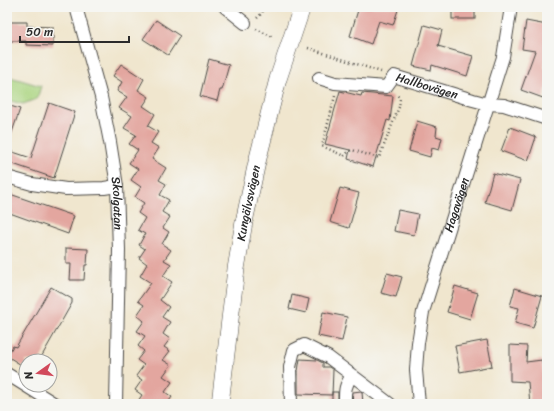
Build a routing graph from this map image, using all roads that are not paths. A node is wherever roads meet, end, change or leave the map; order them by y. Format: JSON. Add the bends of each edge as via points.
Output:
{"nodes":[{"id":1,"x":76,"y":7,"type":"edge"},
{"id":2,"x":225,"y":7,"type":"edge"},
{"id":3,"x":302,"y":7,"type":"edge"},
{"id":4,"x":511,"y":7,"type":"edge"},
{"id":5,"x":246,"y":23,"type":"road end"},
{"id":6,"x":319,"y":78,"type":"dead end"},
{"id":7,"x":488,"y":104,"type":"junction"},
{"id":8,"x":547,"y":119,"type":"edge"},
{"id":9,"x":7,"y":176,"type":"edge"},
{"id":10,"x":117,"y":186,"type":"junction"},
{"id":11,"x":7,"y":374,"type":"edge"},
{"id":12,"x":352,"y":376,"type":"junction"},
{"id":13,"x":55,"y":404,"type":"edge"},
{"id":14,"x":116,"y":404,"type":"edge"},
{"id":15,"x":220,"y":404,"type":"edge"},
{"id":16,"x":291,"y":404,"type":"edge"},
{"id":17,"x":345,"y":404,"type":"edge"},
{"id":18,"x":390,"y":404,"type":"edge"},
{"id":19,"x":419,"y":404,"type":"edge"}],
"edges":[{"from":1,"to":10,"type":"street","name":"Skolgatan","via":[[101,97]]},
{"from":2,"to":5,"type":"street"},
{"from":3,"to":15,"type":"main road","name":"Kungälvsvägen","via":[[278,79],[257,162],[236,269]]},
{"from":4,"to":7,"type":"street","name":"Hagavägen","via":[[503,57]]},
{"from":6,"to":7,"type":"street","name":"Hallbovägen","via":[[335,83],[386,87],[394,76]]},
{"from":7,"to":8,"type":"street","name":"Hallbovägen","via":[[504,105]]},
{"from":7,"to":19,"type":"street","name":"Hagavägen","via":[[423,312],[416,370]]},
{"from":9,"to":10,"type":"street","via":[[32,184],[66,189]]},
{"from":10,"to":14,"type":"street","name":"Skolgatan"},
{"from":11,"to":13,"type":"street"},
{"from":12,"to":16,"type":"street","via":[[328,358],[304,345],[294,350],[290,368]]},
{"from":12,"to":17,"type":"street","via":[[346,382]]},
{"from":12,"to":18,"type":"street"}]}
